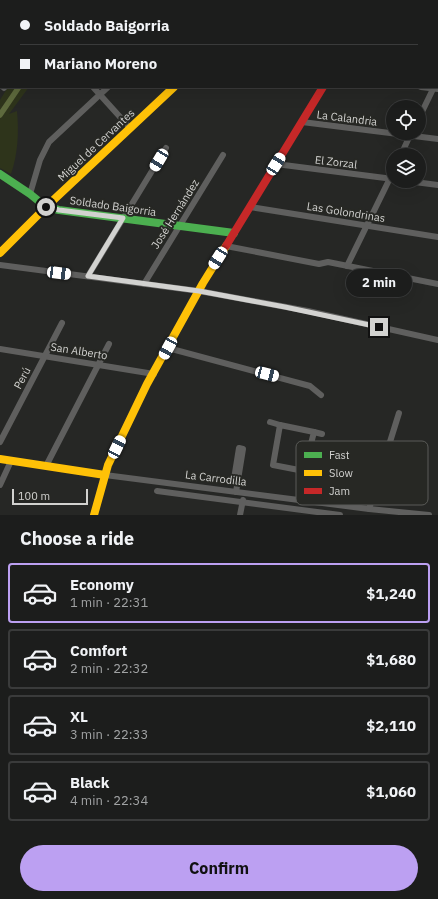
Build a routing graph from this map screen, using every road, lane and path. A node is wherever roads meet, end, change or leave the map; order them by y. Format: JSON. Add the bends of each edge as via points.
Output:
{"nodes":[{"id":1,"x":94,"y":88,"type":"edge"},
{"id":2,"x":107,"y":88,"type":"edge"},
{"id":3,"x":173,"y":88,"type":"edge"},
{"id":4,"x":322,"y":88,"type":"edge"},
{"id":5,"x":435,"y":88,"type":"edge"},
{"id":6,"x":100,"y":94,"type":"junction"},
{"id":7,"x":426,"y":105,"type":"edge"},
{"id":8,"x":302,"y":122,"type":"junction"},
{"id":9,"x":130,"y":128,"type":"junction"},
{"id":10,"x":386,"y":131,"type":"edge"},
{"id":11,"x":426,"y":137,"type":"edge"},
{"id":12,"x":438,"y":139,"type":"edge"},
{"id":13,"x":166,"y":148,"type":"dead end"},
{"id":14,"x":223,"y":156,"type":"dead end"},
{"id":15,"x":276,"y":164,"type":"junction"},
{"id":16,"x":0,"y":174,"type":"edge"},
{"id":17,"x":386,"y":178,"type":"edge"},
{"id":18,"x":426,"y":183,"type":"edge"},
{"id":19,"x":438,"y":185,"type":"edge"},
{"id":20,"x":386,"y":188,"type":"edge"},
{"id":21,"x":30,"y":194,"type":"junction"},
{"id":22,"x":46,"y":207,"type":"junction"},
{"id":23,"x":250,"y":207,"type":"junction"},
{"id":24,"x":123,"y":218,"type":"junction"},
{"id":25,"x":367,"y":225,"type":"junction"},
{"id":26,"x":180,"y":226,"type":"junction"},
{"id":27,"x":234,"y":233,"type":"junction"},
{"id":28,"x":438,"y":237,"type":"edge"},
{"id":29,"x":226,"y":246,"type":"junction"},
{"id":30,"x":0,"y":253,"type":"edge"},
{"id":31,"x":0,"y":265,"type":"edge"},
{"id":32,"x":347,"y":266,"type":"junction"},
{"id":33,"x":88,"y":276,"type":"junction"},
{"id":34,"x":144,"y":284,"type":"junction"},
{"id":35,"x":438,"y":284,"type":"edge"},
{"id":36,"x":199,"y":291,"type":"junction"},
{"id":37,"x":62,"y":323,"type":"dead end"},
{"id":38,"x":438,"y":340,"type":"edge"},
{"id":39,"x":110,"y":344,"type":"dead end"},
{"id":40,"x":168,"y":348,"type":"junction"},
{"id":41,"x":0,"y":349,"type":"edge"},
{"id":42,"x":45,"y":356,"type":"junction"},
{"id":43,"x":99,"y":365,"type":"junction"},
{"id":44,"x":154,"y":374,"type":"junction"},
{"id":45,"x":321,"y":395,"type":"dead end"},
{"id":46,"x":399,"y":413,"type":"dead end"},
{"id":47,"x":270,"y":422,"type":"dead end"},
{"id":48,"x":280,"y":425,"type":"junction"},
{"id":49,"x":314,"y":432,"type":"junction"},
{"id":50,"x":322,"y":434,"type":"dead end"},
{"id":51,"x":312,"y":441,"type":"edge"},
{"id":52,"x":390,"y":441,"type":"edge"},
{"id":53,"x":0,"y":442,"type":"edge"},
{"id":54,"x":0,"y":459,"type":"edge"},
{"id":55,"x":11,"y":461,"type":"junction"},
{"id":56,"x":46,"y":466,"type":"junction"},
{"id":57,"x":296,"y":469,"type":"edge"},
{"id":58,"x":105,"y":475,"type":"junction"},
{"id":59,"x":238,"y":479,"type":"dead end"},
{"id":60,"x":0,"y":484,"type":"edge"},
{"id":61,"x":157,"y":491,"type":"dead end"},
{"id":62,"x":236,"y":492,"type":"junction"},
{"id":63,"x":244,"y":493,"type":"junction"},
{"id":64,"x":296,"y":500,"type":"edge"},
{"id":65,"x":243,"y":503,"type":"junction"},
{"id":66,"x":335,"y":505,"type":"edge"},
{"id":67,"x":370,"y":505,"type":"edge"},
{"id":68,"x":343,"y":506,"type":"junction"},
{"id":69,"x":369,"y":509,"type":"junction"},
{"id":70,"x":95,"y":515,"type":"edge"},
{"id":71,"x":240,"y":515,"type":"edge"},
{"id":72,"x":341,"y":515,"type":"edge"},
{"id":73,"x":429,"y":515,"type":"edge"}],
"edges":[{"from":1,"to":6,"type":"street"},
{"from":2,"to":6,"type":"street"},
{"from":3,"to":9,"type":"street","name":"Miguel de Cervantes"},
{"from":4,"to":8,"type":"street"},
{"from":5,"to":7,"type":"street"},
{"from":6,"to":9,"type":"street"},
{"from":6,"to":21,"type":"street","via":[[49,142],[40,160]]},
{"from":8,"to":10,"type":"street","name":"La Calandria"},
{"from":8,"to":15,"type":"street"},
{"from":9,"to":22,"type":"street","name":"Miguel de Cervantes"},
{"from":11,"to":12,"type":"street","name":"La Calandria"},
{"from":13,"to":24,"type":"street"},
{"from":14,"to":26,"type":"street","name":"José Hernández"},
{"from":15,"to":17,"type":"street","name":"El Zorzal"},
{"from":15,"to":23,"type":"street"},
{"from":16,"to":21,"type":"street","name":"Soldado Baigorria"},
{"from":18,"to":19,"type":"street"},
{"from":20,"to":25,"type":"street"},
{"from":21,"to":22,"type":"street","name":"Soldado Baigorria"},
{"from":22,"to":24,"type":"street","name":"Soldado Baigorria"},
{"from":22,"to":30,"type":"street","name":"Miguel de Cervantes"},
{"from":23,"to":25,"type":"street","name":"Las Golondrinas"},
{"from":23,"to":27,"type":"street"},
{"from":24,"to":26,"type":"street","name":"Soldado Baigorria"},
{"from":24,"to":33,"type":"street"},
{"from":25,"to":28,"type":"street","name":"Las Golondrinas"},
{"from":25,"to":32,"type":"street"},
{"from":26,"to":27,"type":"street","name":"Soldado Baigorria"},
{"from":26,"to":34,"type":"street","name":"José Hernández"},
{"from":27,"to":29,"type":"street"},
{"from":29,"to":32,"type":"street","via":[[319,264],[328,262]]},
{"from":29,"to":36,"type":"street"},
{"from":31,"to":33,"type":"street"},
{"from":32,"to":35,"type":"street"},
{"from":33,"to":34,"type":"street"},
{"from":34,"to":36,"type":"street"},
{"from":36,"to":38,"type":"street"},
{"from":36,"to":40,"type":"street"},
{"from":37,"to":42,"type":"street","name":"Perú"},
{"from":39,"to":43,"type":"street"},
{"from":40,"to":44,"type":"street"},
{"from":40,"to":45,"type":"street","via":[[310,386]]},
{"from":41,"to":42,"type":"street","name":"San Alberto"},
{"from":42,"to":43,"type":"street","name":"San Alberto"},
{"from":42,"to":53,"type":"street","name":"Perú"},
{"from":43,"to":44,"type":"street","name":"San Alberto"},
{"from":43,"to":56,"type":"street"},
{"from":44,"to":58,"type":"street"},
{"from":46,"to":52,"type":"street"},
{"from":47,"to":48,"type":"street"},
{"from":48,"to":49,"type":"street"},
{"from":48,"to":57,"type":"street","via":[[273,465]]},
{"from":49,"to":50,"type":"street"},
{"from":49,"to":51,"type":"street"},
{"from":54,"to":55,"type":"street","name":"La Carrodilla"},
{"from":55,"to":56,"type":"street","name":"La Carrodilla"},
{"from":55,"to":60,"type":"street"},
{"from":56,"to":58,"type":"street","name":"La Carrodilla"},
{"from":58,"to":62,"type":"street","name":"La Carrodilla"},
{"from":58,"to":70,"type":"street"},
{"from":59,"to":62,"type":"street"},
{"from":61,"to":65,"type":"street","name":"La Carrodilla"},
{"from":62,"to":63,"type":"street","name":"La Carrodilla"},
{"from":63,"to":64,"type":"street","name":"La Carrodilla"},
{"from":63,"to":65,"type":"street"},
{"from":65,"to":71,"type":"street"},
{"from":65,"to":72,"type":"street","name":"La Carrodilla"},
{"from":66,"to":68,"type":"street","name":"La Carrodilla"},
{"from":67,"to":69,"type":"street"},
{"from":68,"to":69,"type":"street","name":"La Carrodilla"},
{"from":68,"to":72,"type":"street"},
{"from":69,"to":73,"type":"street","name":"La Carrodilla"}]}
